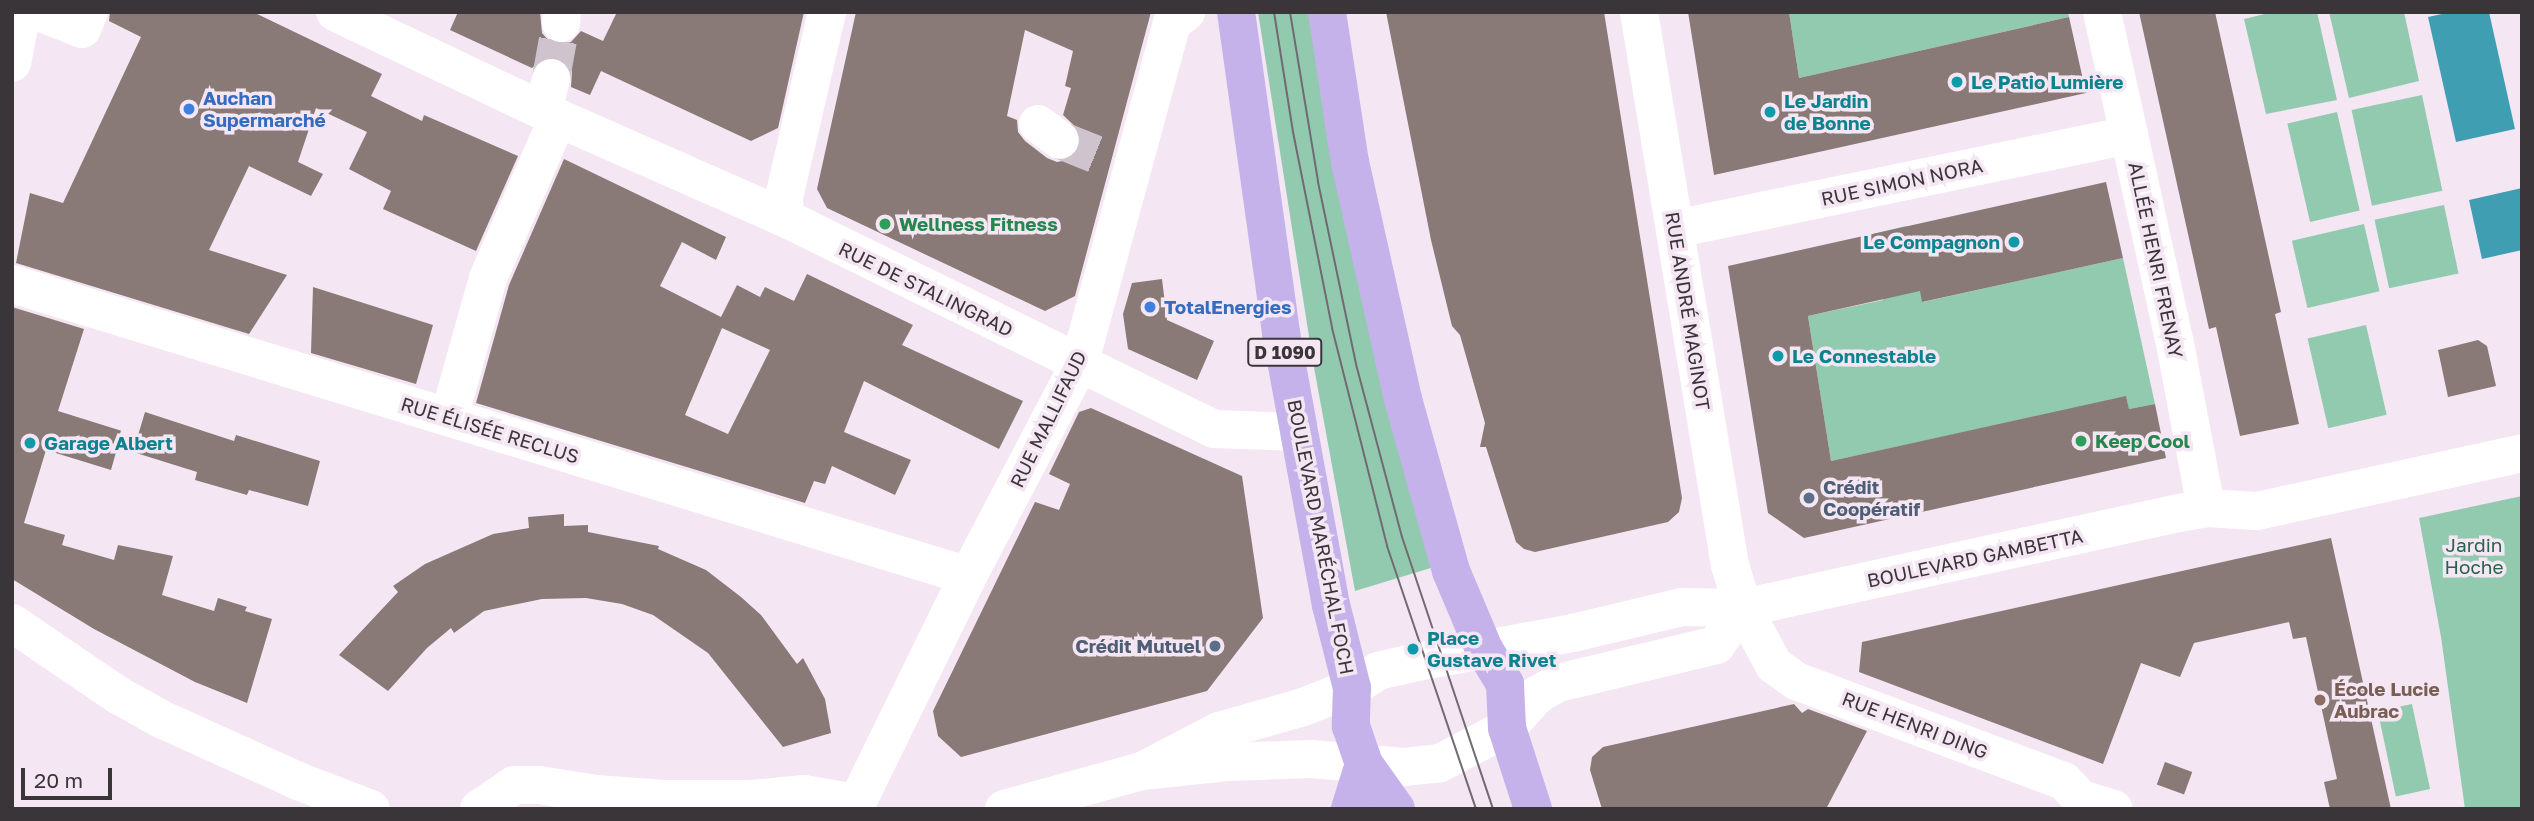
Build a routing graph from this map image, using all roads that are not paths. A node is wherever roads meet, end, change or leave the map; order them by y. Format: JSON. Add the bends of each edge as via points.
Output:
{"nodes":[{"id":1,"x":22,"y":12,"type":"edge"},
{"id":2,"x":39,"y":12,"type":"edge"},
{"id":3,"x":89,"y":12,"type":"edge"},
{"id":4,"x":335,"y":12,"type":"edge"},
{"id":5,"x":827,"y":12,"type":"edge"},
{"id":6,"x":1236,"y":12,"type":"edge"},
{"id":7,"x":1327,"y":12,"type":"edge"},
{"id":8,"x":1640,"y":12,"type":"edge"},
{"id":9,"x":2102,"y":12,"type":"edge"},
{"id":10,"x":1172,"y":16,"type":"edge"},
{"id":11,"x":12,"y":63,"type":"edge"},
{"id":12,"x":551,"y":102,"type":"junction"},
{"id":13,"x":2129,"y":135,"type":"junction"},
{"id":14,"x":785,"y":218,"type":"junction"},
{"id":15,"x":1675,"y":229,"type":"junction"},
{"id":16,"x":12,"y":284,"type":"edge"},
{"id":17,"x":1079,"y":365,"type":"junction"},
{"id":18,"x":449,"y":417,"type":"junction"},
{"id":19,"x":2522,"y":426,"type":"edge"},
{"id":20,"x":1300,"y":432,"type":"junction"},
{"id":21,"x":2522,"y":453,"type":"edge"},
{"id":22,"x":2206,"y":508,"type":"junction"},
{"id":23,"x":968,"y":576,"type":"junction"},
{"id":24,"x":1743,"y":608,"type":"junction"},
{"id":25,"x":12,"y":622,"type":"edge"},
{"id":26,"x":1484,"y":649,"type":"junction"},
{"id":27,"x":1352,"y":688,"type":"junction"},
{"id":28,"x":1507,"y":728,"type":"junction"},
{"id":29,"x":1364,"y":764,"type":"junction"},
{"id":30,"x":1142,"y":771,"type":"junction"},
{"id":31,"x":855,"y":806,"type":"edge"},
{"id":32,"x":1024,"y":806,"type":"edge"},
{"id":33,"x":2092,"y":806,"type":"edge"},
{"id":34,"x":372,"y":809,"type":"edge"},
{"id":35,"x":479,"y":809,"type":"edge"},
{"id":36,"x":1350,"y":809,"type":"edge"},
{"id":37,"x":1396,"y":809,"type":"edge"},
{"id":38,"x":1533,"y":809,"type":"edge"}],
"edges":[{"from":1,"to":11,"type":"street"},
{"from":2,"to":3,"type":"street","via":[[82,30]]},
{"from":4,"to":12,"type":"street","name":"RUE DE STALINGRAD"},
{"from":5,"to":14,"type":"street","via":[[784,197]]},
{"from":6,"to":20,"type":"main road","name":"BOULEVARD MARÉCHAL FOCH","number":"D 1090","via":[[1281,333]]},
{"from":7,"to":26,"type":"main road","via":[[1350,162],[1400,386],[1451,571]]},
{"from":8,"to":15,"type":"street","name":"RUE ANDRÉ MAGINOT"},
{"from":9,"to":13,"type":"street","name":"ALLÉE HENRI FRENAY"},
{"from":10,"to":17,"type":"street","name":"RUE MALLIFAUD","via":[[1122,164]]},
{"from":12,"to":14,"type":"street","name":"RUE DE STALINGRAD"},
{"from":12,"to":18,"type":"street","via":[[488,278]]},
{"from":13,"to":15,"type":"street","name":"RUE SIMON NORA"},
{"from":13,"to":22,"type":"street","name":"ALLÉE HENRI FRENAY"},
{"from":14,"to":17,"type":"street","name":"RUE DE STALINGRAD"},
{"from":15,"to":24,"type":"street","name":"RUE ANDRÉ MAGINOT","via":[[1730,565]]},
{"from":16,"to":18,"type":"street","name":"RUE ÉLISÉE RECLUS"},
{"from":17,"to":20,"type":"street","name":"RUE DE STALINGRAD","via":[[1214,429]]},
{"from":17,"to":23,"type":"street","name":"RUE MALLIFAUD"},
{"from":18,"to":23,"type":"street","name":"RUE ÉLISÉE RECLUS"},
{"from":19,"to":22,"type":"street","name":"BOULEVARD GAMBETTA","via":[[2253,485]]},
{"from":20,"to":27,"type":"main road","name":"BOULEVARD MARÉCHAL FOCH","number":"D 1090","via":[[1331,605]]},
{"from":21,"to":22,"type":"street","name":"BOULEVARD GAMBETTA","via":[[2257,511]]},
{"from":22,"to":24,"type":"street","name":"BOULEVARD GAMBETTA"},
{"from":23,"to":31,"type":"street","name":"RUE MALLIFAUD"},
{"from":24,"to":26,"type":"street","name":"BOULEVARD GAMBETTA","via":[[1682,607],[1573,634]]},
{"from":24,"to":28,"type":"street","via":[[1716,645],[1558,683],[1537,695]]},
{"from":24,"to":33,"type":"street","name":"RUE HENRI DING","via":[[1774,665],[1796,681],[2064,781]]},
{"from":25,"to":34,"type":"street","via":[[161,719]]},
{"from":26,"to":27,"type":"street","via":[[1378,671]]},
{"from":26,"to":28,"type":"main road","via":[[1505,684]]},
{"from":27,"to":29,"type":"main road","number":"D 1090","via":[[1351,726]]},
{"from":27,"to":30,"type":"street","via":[[1219,731]]},
{"from":28,"to":29,"type":"street","via":[[1440,763],[1404,767]]},
{"from":28,"to":38,"type":"main road"},
{"from":29,"to":30,"type":"street","via":[[1253,760]]},
{"from":29,"to":36,"type":"main road"},
{"from":29,"to":37,"type":"main road","number":"D 1090"},
{"from":30,"to":32,"type":"street"},
{"from":31,"to":35,"type":"street","via":[[804,794],[664,799],[514,785]]}]}
